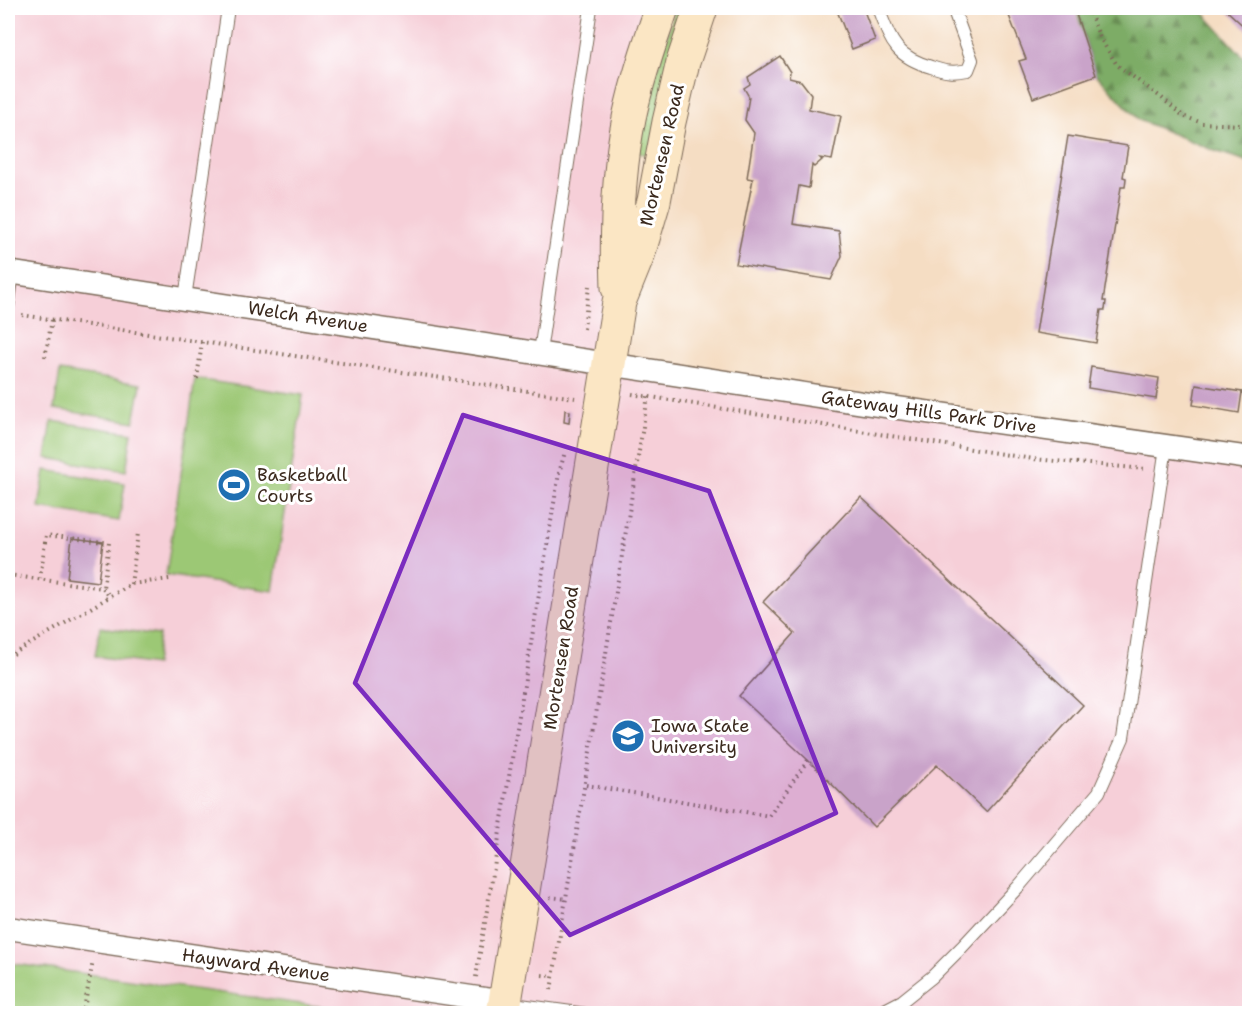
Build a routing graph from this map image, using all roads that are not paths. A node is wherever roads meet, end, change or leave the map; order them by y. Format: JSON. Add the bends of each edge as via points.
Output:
{"nodes":[{"id":1,"x":228,"y":8,"type":"edge"},
{"id":2,"x":591,"y":8,"type":"edge"},
{"id":3,"x":662,"y":8,"type":"edge"},
{"id":4,"x":701,"y":8,"type":"edge"},
{"id":5,"x":878,"y":8,"type":"edge"},
{"id":6,"x":953,"y":8,"type":"edge"},
{"id":7,"x":10,"y":272,"type":"edge"},
{"id":8,"x":185,"y":298,"type":"junction"},
{"id":9,"x":619,"y":302,"type":"junction"},
{"id":10,"x":11,"y":311,"type":"edge"},
{"id":11,"x":540,"y":352,"type":"junction"},
{"id":12,"x":609,"y":363,"type":"junction"},
{"id":13,"x":1166,"y":447,"type":"junction"},
{"id":14,"x":1250,"y":458,"type":"edge"},
{"id":15,"x":8,"y":928,"type":"edge"},
{"id":16,"x":504,"y":1008,"type":"edge"},
{"id":17,"x":586,"y":1014,"type":"edge"},
{"id":18,"x":877,"y":1014,"type":"edge"}],
"edges":[{"from":1,"to":8,"type":"lane"},
{"from":2,"to":11,"type":"lane"},
{"from":3,"to":9,"type":"street","name":"Mortensen Road","via":[[629,119],[619,199]]},
{"from":4,"to":9,"type":"street","name":"Mortensen Road","via":[[683,62],[654,201]]},
{"from":5,"to":6,"type":"lane","via":[[900,53],[951,74],[968,70],[972,60]]},
{"from":7,"to":8,"type":"street","name":"Welch Avenue"},
{"from":7,"to":10,"type":"lane"},
{"from":8,"to":11,"type":"street","name":"Welch Avenue"},
{"from":9,"to":12,"type":"street","name":"Mortensen Road"},
{"from":11,"to":12,"type":"street","name":"Welch Avenue"},
{"from":12,"to":13,"type":"street","name":"Gateway Hills Park Drive"},
{"from":12,"to":16,"type":"street","name":"Mortensen Road"},
{"from":13,"to":14,"type":"street","name":"Gateway Hills Park Drive"},
{"from":13,"to":18,"type":"lane","via":[[1123,738],[1098,792],[962,947],[902,1001]]},
{"from":15,"to":16,"type":"street","name":"Hayward Avenue"},
{"from":16,"to":17,"type":"lane"}]}
